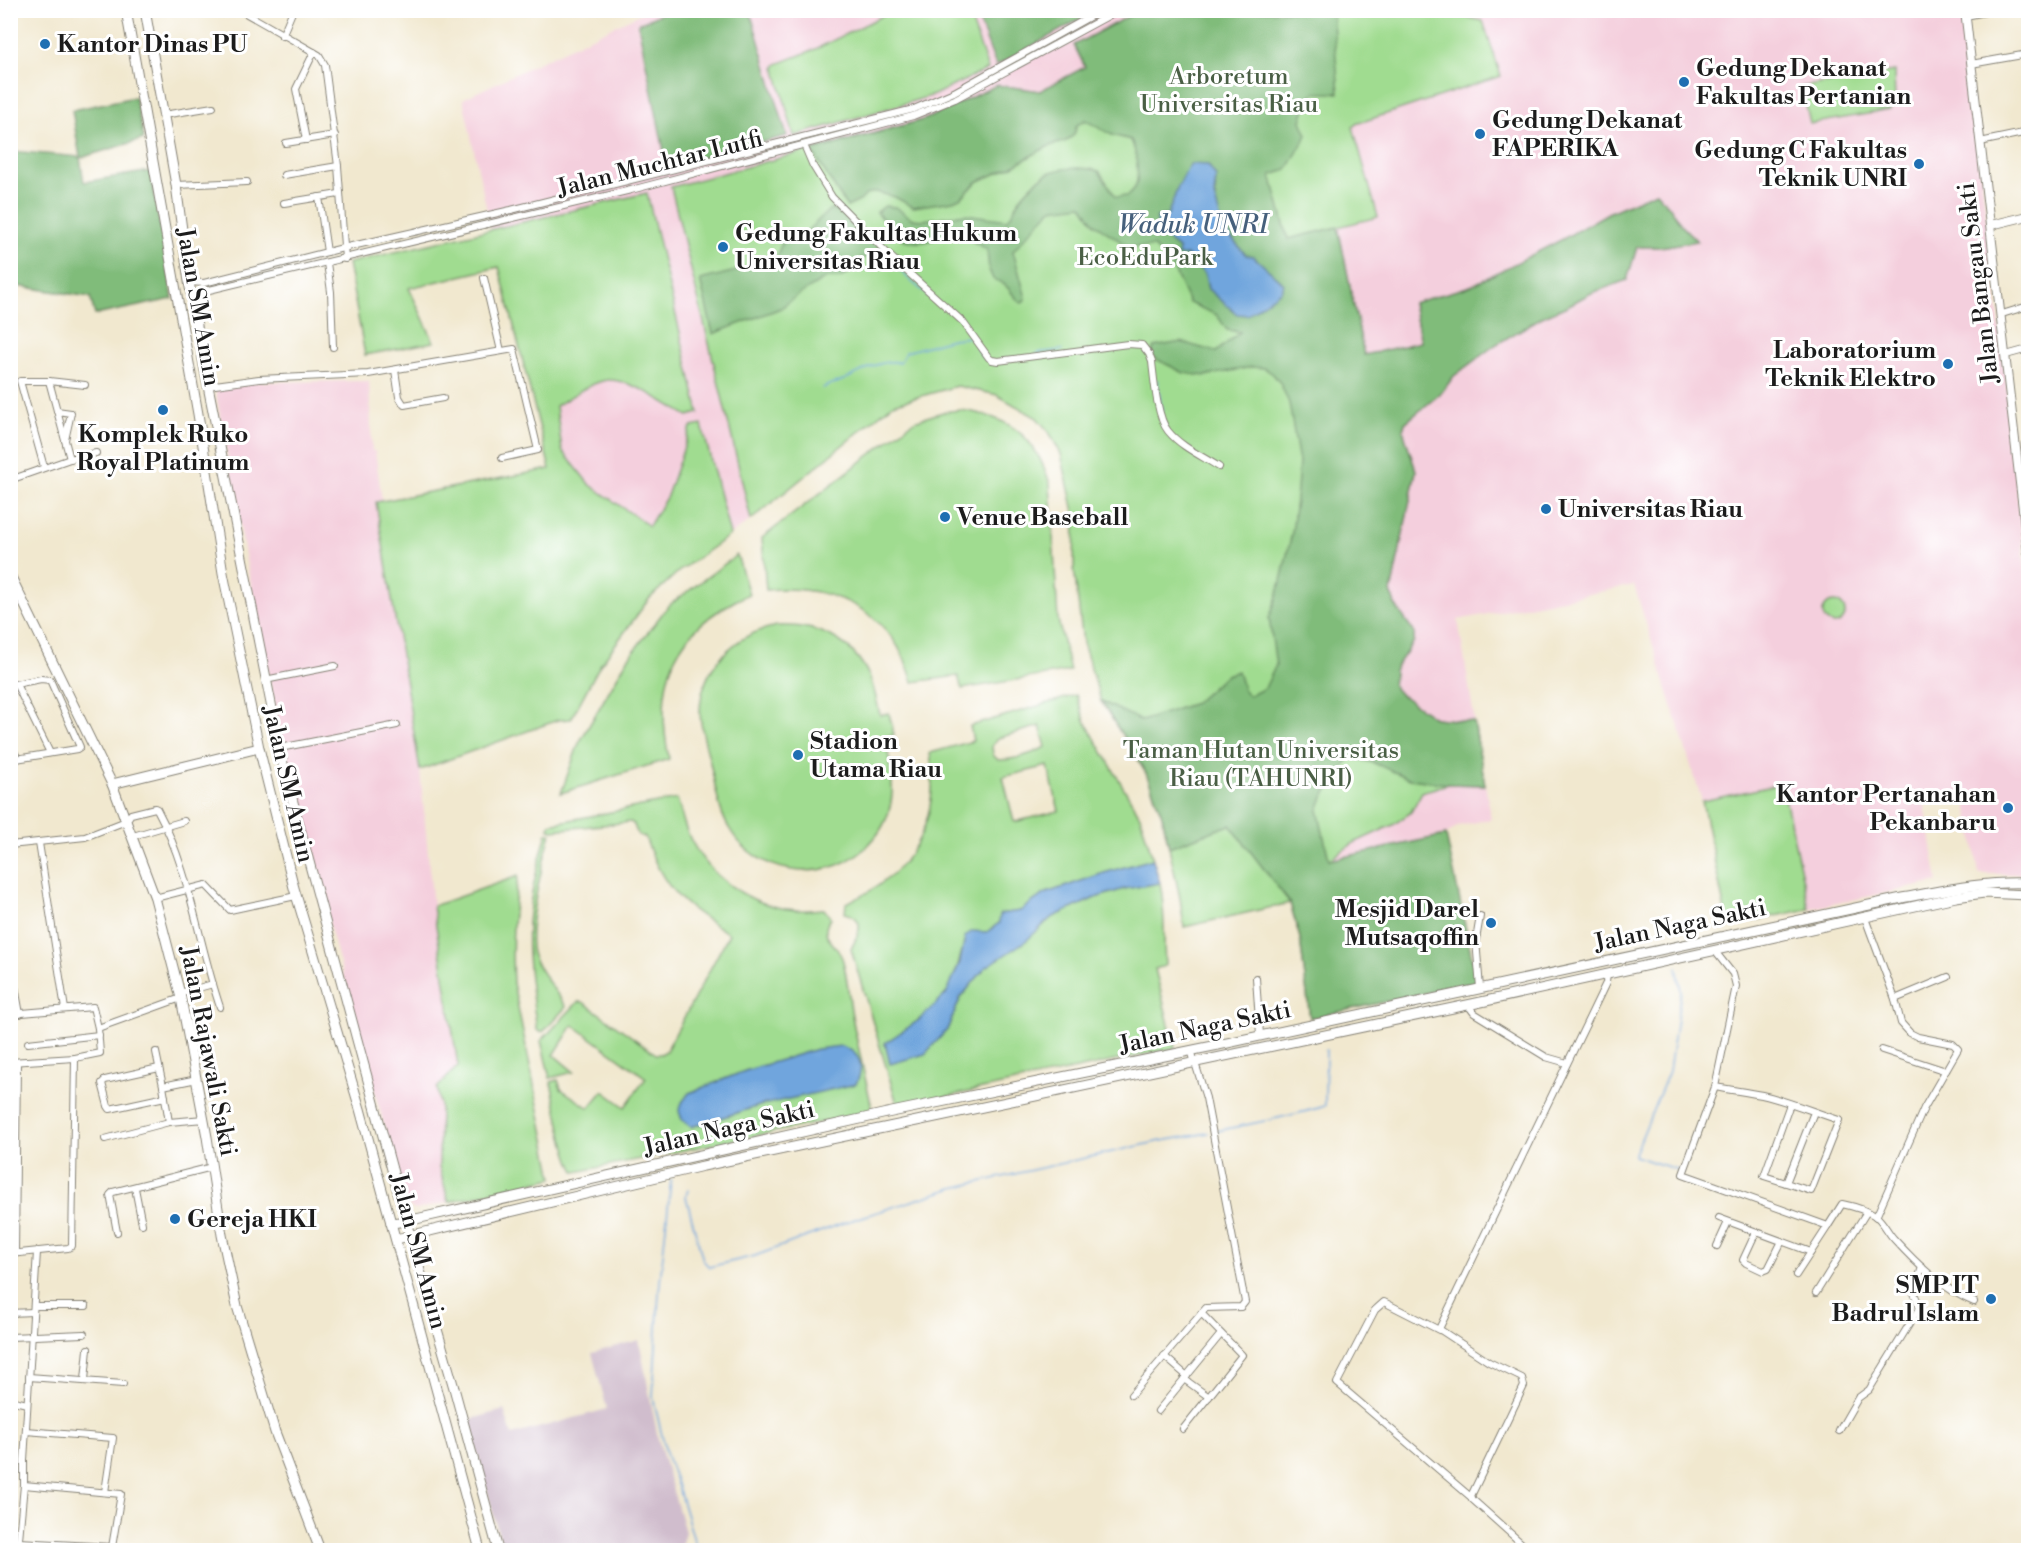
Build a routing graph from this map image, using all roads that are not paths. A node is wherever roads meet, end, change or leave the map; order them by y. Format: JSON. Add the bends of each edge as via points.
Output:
{"nodes":[{"id":1,"x":126,"y":10,"type":"edge"},
{"id":2,"x":145,"y":10,"type":"edge"},
{"id":3,"x":240,"y":10,"type":"edge"},
{"id":4,"x":293,"y":10,"type":"edge"},
{"id":5,"x":1102,"y":10,"type":"edge"},
{"id":6,"x":1119,"y":10,"type":"edge"},
{"id":7,"x":1995,"y":10,"type":"edge"},
{"id":8,"x":1966,"y":13,"type":"edge"},
{"id":9,"x":282,"y":36,"type":"junction"},
{"id":10,"x":314,"y":52,"type":"junction"},
{"id":11,"x":2028,"y":54,"type":"edge"},
{"id":12,"x":1971,"y":64,"type":"junction"},
{"id":13,"x":213,"y":107,"type":"dead end"},
{"id":14,"x":163,"y":115,"type":"junction"},
{"id":15,"x":2028,"y":132,"type":"edge"},
{"id":16,"x":334,"y":135,"type":"junction"},
{"id":17,"x":306,"y":140,"type":"junction"},
{"id":18,"x":1980,"y":142,"type":"junction"},
{"id":19,"x":286,"y":143,"type":"dead end"},
{"id":20,"x":804,"y":145,"type":"junction"},
{"id":21,"x":338,"y":166,"type":"junction"},
{"id":22,"x":284,"y":175,"type":"dead end"},
{"id":23,"x":247,"y":182,"type":"dead end"},
{"id":24,"x":176,"y":186,"type":"junction"},
{"id":25,"x":339,"y":194,"type":"junction"},
{"id":26,"x":319,"y":197,"type":"junction"},
{"id":27,"x":177,"y":202,"type":"junction"},
{"id":28,"x":284,"y":203,"type":"dead end"},
{"id":29,"x":162,"y":206,"type":"junction"},
{"id":30,"x":2028,"y":216,"type":"edge"},
{"id":31,"x":1990,"y":225,"type":"junction"},
{"id":32,"x":344,"y":248,"type":"junction"},
{"id":33,"x":327,"y":252,"type":"junction"},
{"id":34,"x":345,"y":259,"type":"junction"},
{"id":35,"x":327,"y":263,"type":"junction"},
{"id":36,"x":484,"y":278,"type":"dead end"},
{"id":37,"x":189,"y":282,"type":"junction"},
{"id":38,"x":192,"y":300,"type":"junction"},
{"id":39,"x":2028,"y":306,"type":"edge"},
{"id":40,"x":2002,"y":314,"type":"junction"},
{"id":41,"x":333,"y":347,"type":"dead end"},
{"id":42,"x":2028,"y":349,"type":"edge"},
{"id":43,"x":501,"y":351,"type":"junction"},
{"id":44,"x":2006,"y":355,"type":"junction"},
{"id":45,"x":395,"y":370,"type":"junction"},
{"id":46,"x":49,"y":381,"type":"junction"},
{"id":47,"x":85,"y":385,"type":"dead end"},
{"id":48,"x":208,"y":386,"type":"junction"},
{"id":49,"x":443,"y":398,"type":"dead end"},
{"id":50,"x":57,"y":411,"type":"junction"},
{"id":51,"x":65,"y":440,"type":"junction"},
{"id":52,"x":96,"y":453,"type":"dead end"},
{"id":53,"x":502,"y":458,"type":"dead end"},
{"id":54,"x":70,"y":459,"type":"junction"},
{"id":55,"x":44,"y":467,"type":"junction"},
{"id":56,"x":1219,"y":467,"type":"dead end"},
{"id":57,"x":10,"y":480,"type":"edge"},
{"id":58,"x":2028,"y":552,"type":"edge"},
{"id":59,"x":10,"y":575,"type":"edge"},
{"id":60,"x":335,"y":666,"type":"dead end"},
{"id":61,"x":265,"y":680,"type":"junction"},
{"id":62,"x":14,"y":685,"type":"edge"},
{"id":63,"x":73,"y":703,"type":"junction"},
{"id":64,"x":63,"y":708,"type":"junction"},
{"id":65,"x":397,"y":725,"type":"dead end"},
{"id":66,"x":10,"y":744,"type":"edge"},
{"id":67,"x":259,"y":748,"type":"junction"},
{"id":68,"x":280,"y":748,"type":"junction"},
{"id":69,"x":50,"y":753,"type":"junction"},
{"id":70,"x":14,"y":759,"type":"edge"},
{"id":71,"x":112,"y":784,"type":"junction"},
{"id":72,"x":126,"y":821,"type":"junction"},
{"id":73,"x":184,"y":821,"type":"dead end"},
{"id":74,"x":165,"y":826,"type":"junction"},
{"id":75,"x":133,"y":837,"type":"junction"},
{"id":76,"x":39,"y":843,"type":"junction"},
{"id":77,"x":10,"y":845,"type":"edge"},
{"id":78,"x":313,"y":882,"type":"junction"},
{"id":79,"x":2028,"y":883,"type":"edge"},
{"id":80,"x":188,"y":890,"type":"junction"},
{"id":81,"x":295,"y":892,"type":"junction"},
{"id":82,"x":2028,"y":895,"type":"edge"},
{"id":83,"x":155,"y":898,"type":"junction"},
{"id":84,"x":1480,"y":916,"type":"dead end"},
{"id":85,"x":1865,"y":918,"type":"junction"},
{"id":86,"x":1714,"y":950,"type":"junction"},
{"id":87,"x":11,"y":964,"type":"edge"},
{"id":88,"x":1607,"y":973,"type":"junction"},
{"id":89,"x":1948,"y":977,"type":"dead end"},
{"id":90,"x":1256,"y":978,"type":"dead end"},
{"id":91,"x":213,"y":984,"type":"junction"},
{"id":92,"x":1480,"y":988,"type":"junction"},
{"id":93,"x":181,"y":996,"type":"junction"},
{"id":94,"x":1895,"y":999,"type":"junction"},
{"id":95,"x":1468,"y":1005,"type":"junction"},
{"id":96,"x":220,"y":1007,"type":"dead end"},
{"id":97,"x":65,"y":1009,"type":"junction"},
{"id":98,"x":10,"y":1014,"type":"edge"},
{"id":99,"x":20,"y":1014,"type":"junction"},
{"id":100,"x":98,"y":1031,"type":"junction"},
{"id":101,"x":1260,"y":1035,"type":"junction"},
{"id":102,"x":28,"y":1043,"type":"dead end"},
{"id":103,"x":1191,"y":1050,"type":"junction"},
{"id":104,"x":1882,"y":1050,"type":"dead end"},
{"id":105,"x":156,"y":1052,"type":"dead end"},
{"id":106,"x":75,"y":1058,"type":"junction"},
{"id":107,"x":14,"y":1062,"type":"edge"},
{"id":108,"x":1196,"y":1062,"type":"junction"},
{"id":109,"x":1567,"y":1063,"type":"junction"},
{"id":110,"x":159,"y":1068,"type":"junction"},
{"id":111,"x":1946,"y":1071,"type":"junction"},
{"id":112,"x":196,"y":1079,"type":"junction"},
{"id":113,"x":163,"y":1086,"type":"junction"},
{"id":114,"x":1715,"y":1087,"type":"junction"},
{"id":115,"x":165,"y":1096,"type":"junction"},
{"id":116,"x":1790,"y":1104,"type":"junction"},
{"id":117,"x":1814,"y":1112,"type":"junction"},
{"id":118,"x":204,"y":1119,"type":"junction"},
{"id":119,"x":169,"y":1122,"type":"junction"},
{"id":120,"x":105,"y":1139,"type":"dead end"},
{"id":121,"x":212,"y":1167,"type":"junction"},
{"id":122,"x":1786,"y":1183,"type":"junction"},
{"id":123,"x":135,"y":1188,"type":"junction"},
{"id":124,"x":1866,"y":1213,"type":"junction"},
{"id":125,"x":1876,"y":1217,"type":"junction"},
{"id":126,"x":1719,"y":1218,"type":"dead end"},
{"id":127,"x":407,"y":1221,"type":"junction"},
{"id":128,"x":1728,"y":1222,"type":"junction"},
{"id":129,"x":392,"y":1223,"type":"junction"},
{"id":130,"x":142,"y":1224,"type":"dead end"},
{"id":131,"x":1828,"y":1226,"type":"junction"},
{"id":132,"x":117,"y":1232,"type":"dead end"},
{"id":133,"x":1756,"y":1232,"type":"junction"},
{"id":134,"x":410,"y":1236,"type":"junction"},
{"id":135,"x":396,"y":1239,"type":"junction"},
{"id":136,"x":1782,"y":1241,"type":"junction"},
{"id":137,"x":1717,"y":1246,"type":"dead end"},
{"id":138,"x":37,"y":1252,"type":"junction"},
{"id":139,"x":1810,"y":1252,"type":"junction"},
{"id":140,"x":13,"y":1254,"type":"edge"},
{"id":141,"x":1922,"y":1267,"type":"junction"},
{"id":142,"x":1796,"y":1275,"type":"dead end"},
{"id":143,"x":1816,"y":1293,"type":"dead end"},
{"id":144,"x":1974,"y":1302,"type":"dead end"},
{"id":145,"x":430,"y":1303,"type":"junction"},
{"id":146,"x":86,"y":1306,"type":"dead end"},
{"id":147,"x":33,"y":1309,"type":"junction"},
{"id":148,"x":415,"y":1309,"type":"junction"},
{"id":149,"x":10,"y":1313,"type":"edge"},
{"id":150,"x":1201,"y":1314,"type":"junction"},
{"id":151,"x":1439,"y":1330,"type":"junction"},
{"id":152,"x":84,"y":1334,"type":"dead end"},
{"id":153,"x":1221,"y":1334,"type":"junction"},
{"id":154,"x":32,"y":1336,"type":"junction"},
{"id":155,"x":10,"y":1337,"type":"edge"},
{"id":156,"x":88,"y":1350,"type":"dead end"},
{"id":157,"x":1164,"y":1356,"type":"junction"},
{"id":158,"x":29,"y":1377,"type":"junction"},
{"id":159,"x":1185,"y":1378,"type":"junction"},
{"id":160,"x":85,"y":1380,"type":"junction"},
{"id":161,"x":123,"y":1384,"type":"dead end"},
{"id":162,"x":1131,"y":1395,"type":"dead end"},
{"id":163,"x":1209,"y":1397,"type":"junction"},
{"id":164,"x":10,"y":1400,"type":"edge"},
{"id":165,"x":27,"y":1404,"type":"junction"},
{"id":166,"x":1158,"y":1411,"type":"dead end"},
{"id":167,"x":1183,"y":1429,"type":"dead end"},
{"id":168,"x":26,"y":1431,"type":"junction"},
{"id":169,"x":1839,"y":1431,"type":"dead end"},
{"id":170,"x":24,"y":1485,"type":"junction"},
{"id":171,"x":105,"y":1492,"type":"junction"},
{"id":172,"x":1472,"y":1499,"type":"junction"},
{"id":173,"x":10,"y":1517,"type":"edge"},
{"id":174,"x":20,"y":1520,"type":"junction"},
{"id":175,"x":19,"y":1542,"type":"junction"},
{"id":176,"x":18,"y":1551,"type":"edge"},
{"id":177,"x":320,"y":1551,"type":"edge"},
{"id":178,"x":480,"y":1551,"type":"edge"},
{"id":179,"x":498,"y":1551,"type":"edge"},
{"id":180,"x":1529,"y":1551,"type":"edge"}],
"edges":[{"from":1,"to":29,"type":"main road","name":"Jalan SM Amin"},
{"from":2,"to":14,"type":"main road","name":"Jalan SM Amin"},
{"from":3,"to":9,"type":"street"},
{"from":4,"to":9,"type":"street"},
{"from":5,"to":32,"type":"street","name":"Jalan Muchtar Lutfi","via":[[954,92],[914,109]]},
{"from":6,"to":20,"type":"street","name":"Jalan Muchtar Lutfi","via":[[934,109]]},
{"from":7,"to":8,"type":"street"},
{"from":8,"to":12,"type":"street","name":"Jalan Bangau Sakti"},
{"from":9,"to":10,"type":"street"},
{"from":10,"to":16,"type":"street","via":[[325,65]]},
{"from":10,"to":17,"type":"street","via":[[296,89]]},
{"from":11,"to":12,"type":"street"},
{"from":12,"to":18,"type":"street","name":"Jalan Bangau Sakti"},
{"from":13,"to":14,"type":"street"},
{"from":14,"to":24,"type":"main road","name":"Jalan SM Amin"},
{"from":15,"to":18,"type":"street"},
{"from":16,"to":17,"type":"street"},
{"from":16,"to":21,"type":"street"},
{"from":17,"to":19,"type":"street"},
{"from":18,"to":31,"type":"street","name":"Jalan Bangau Sakti"},
{"from":20,"to":34,"type":"street","name":"Jalan Muchtar Lutfi"},
{"from":20,"to":56,"type":"street","via":[[832,197],[963,322],[989,358],[998,361],[1142,345],[1152,362],[1167,430]]},
{"from":21,"to":22,"type":"street"},
{"from":21,"to":25,"type":"street"},
{"from":23,"to":24,"type":"street"},
{"from":24,"to":27,"type":"main road","name":"Jalan SM Amin"},
{"from":25,"to":26,"type":"street"},
{"from":25,"to":32,"type":"street"},
{"from":26,"to":28,"type":"street"},
{"from":26,"to":33,"type":"street"},
{"from":27,"to":29,"type":"main road"},
{"from":27,"to":37,"type":"main road","name":"Jalan SM Amin"},
{"from":29,"to":67,"type":"main road","name":"Jalan SM Amin","via":[[223,573]]},
{"from":30,"to":31,"type":"street"},
{"from":31,"to":40,"type":"street","name":"Jalan Bangau Sakti"},
{"from":32,"to":33,"type":"street","name":"Jalan Muchtar Lutfi"},
{"from":32,"to":34,"type":"street"},
{"from":33,"to":37,"type":"street","name":"Jalan Muchtar Lutfi","via":[[204,283]]},
{"from":34,"to":35,"type":"street","name":"Jalan Muchtar Lutfi"},
{"from":35,"to":38,"type":"street","name":"Jalan Muchtar Lutfi","via":[[205,291]]},
{"from":35,"to":41,"type":"street"},
{"from":36,"to":43,"type":"street"},
{"from":37,"to":38,"type":"main road","name":"Jalan SM Amin"},
{"from":38,"to":48,"type":"main road","name":"Jalan SM Amin"},
{"from":39,"to":40,"type":"street"},
{"from":40,"to":44,"type":"street","name":"Jalan Bangau Sakti"},
{"from":42,"to":44,"type":"street"},
{"from":43,"to":45,"type":"street"},
{"from":43,"to":53,"type":"street","via":[[514,349],[538,450]]},
{"from":44,"to":58,"type":"street","name":"Jalan Bangau Sakti"},
{"from":45,"to":48,"type":"street"},
{"from":45,"to":49,"type":"street","via":[[404,405]]},
{"from":46,"to":47,"type":"street"},
{"from":46,"to":50,"type":"street"},
{"from":46,"to":55,"type":"street","via":[[20,382]]},
{"from":48,"to":61,"type":"main road","name":"Jalan SM Amin"},
{"from":50,"to":51,"type":"street"},
{"from":50,"to":51,"type":"street","via":[[71,413]]},
{"from":51,"to":54,"type":"street"},
{"from":52,"to":54,"type":"street"},
{"from":54,"to":55,"type":"street"},
{"from":55,"to":57,"type":"street"},
{"from":59,"to":63,"type":"main road","name":"Jalan Rajawali Sakti"},
{"from":60,"to":61,"type":"street"},
{"from":61,"to":68,"type":"main road","name":"Jalan SM Amin"},
{"from":62,"to":64,"type":"street","via":[[50,680]]},
{"from":62,"to":69,"type":"street"},
{"from":63,"to":64,"type":"street"},
{"from":63,"to":71,"type":"main road","name":"Jalan Rajawali Sakti"},
{"from":64,"to":69,"type":"street","via":[[80,747]]},
{"from":65,"to":68,"type":"street"},
{"from":66,"to":70,"type":"street"},
{"from":67,"to":71,"type":"main road"},
{"from":67,"to":81,"type":"main road","name":"Jalan SM Amin"},
{"from":68,"to":78,"type":"main road","name":"Jalan SM Amin"},
{"from":69,"to":70,"type":"street"},
{"from":71,"to":72,"type":"main road","name":"Jalan Rajawali Sakti"},
{"from":72,"to":74,"type":"street","via":[[131,814],[154,808]]},
{"from":72,"to":75,"type":"main road","name":"Jalan Rajawali Sakti"},
{"from":72,"to":76,"type":"street","via":[[75,839]]},
{"from":73,"to":74,"type":"street"},
{"from":74,"to":75,"type":"street"},
{"from":74,"to":80,"type":"street"},
{"from":75,"to":83,"type":"main road","name":"Jalan Rajawali Sakti"},
{"from":76,"to":77,"type":"street"},
{"from":76,"to":97,"type":"street"},
{"from":78,"to":81,"type":"main road"},
{"from":78,"to":127,"type":"main road","name":"Jalan SM Amin"},
{"from":79,"to":92,"type":"main road","name":"Jalan Naga Sakti","via":[[1955,887]]},
{"from":80,"to":81,"type":"street","via":[[206,885],[230,910]]},
{"from":80,"to":83,"type":"street"},
{"from":80,"to":91,"type":"street"},
{"from":81,"to":129,"type":"main road","name":"Jalan SM Amin"},
{"from":82,"to":85,"type":"main road","name":"Jalan Naga Sakti","via":[[1984,893]]},
{"from":83,"to":93,"type":"main road","name":"Jalan Rajawali Sakti"},
{"from":84,"to":92,"type":"street","via":[[1476,940]]},
{"from":85,"to":86,"type":"main road","name":"Jalan Naga Sakti"},
{"from":85,"to":94,"type":"street"},
{"from":86,"to":88,"type":"main road","name":"Jalan Naga Sakti"},
{"from":86,"to":114,"type":"street","via":[[1733,974],[1736,986]]},
{"from":87,"to":99,"type":"street"},
{"from":88,"to":95,"type":"main road","name":"Jalan Naga Sakti"},
{"from":88,"to":109,"type":"street","via":[[1606,983]]},
{"from":89,"to":94,"type":"street"},
{"from":90,"to":101,"type":"street"},
{"from":91,"to":93,"type":"street"},
{"from":91,"to":96,"type":"street"},
{"from":92,"to":101,"type":"main road","name":"Jalan Naga Sakti"},
{"from":93,"to":100,"type":"street"},
{"from":93,"to":112,"type":"main road","name":"Jalan Rajawali Sakti"},
{"from":94,"to":111,"type":"street","via":[[1901,1023],[1910,1033],[1957,1047]]},
{"from":95,"to":108,"type":"main road","name":"Jalan Naga Sakti"},
{"from":95,"to":109,"type":"street","via":[[1474,1013],[1546,1057]]},
{"from":97,"to":99,"type":"street"},
{"from":97,"to":100,"type":"street","via":[[93,1007]]},
{"from":98,"to":99,"type":"street"},
{"from":100,"to":102,"type":"street"},
{"from":100,"to":106,"type":"street","via":[[99,1055]]},
{"from":101,"to":103,"type":"main road","name":"Jalan Naga Sakti"},
{"from":103,"to":108,"type":"street"},
{"from":103,"to":127,"type":"main road","name":"Jalan Naga Sakti","via":[[887,1113]]},
{"from":104,"to":111,"type":"street"},
{"from":105,"to":110,"type":"street"},
{"from":106,"to":107,"type":"street"},
{"from":106,"to":138,"type":"street","via":[[72,1246]]},
{"from":107,"to":140,"type":"street"},
{"from":108,"to":134,"type":"main road","name":"Jalan Naga Sakti","via":[[703,1166]]},
{"from":108,"to":150,"type":"street","via":[[1245,1302],[1241,1307],[1206,1308]]},
{"from":109,"to":151,"type":"street"},
{"from":110,"to":113,"type":"street"},
{"from":110,"to":115,"type":"street","via":[[102,1083],[110,1109]]},
{"from":111,"to":125,"type":"street","via":[[1924,1108]]},
{"from":112,"to":113,"type":"street"},
{"from":112,"to":118,"type":"main road","name":"Jalan Rajawali Sakti"},
{"from":113,"to":115,"type":"street"},
{"from":114,"to":116,"type":"street"},
{"from":114,"to":131,"type":"street","via":[[1683,1174]]},
{"from":115,"to":119,"type":"street"},
{"from":116,"to":117,"type":"street"},
{"from":116,"to":122,"type":"street","via":[[1764,1176]]},
{"from":117,"to":122,"type":"street"},
{"from":117,"to":122,"type":"street","via":[[1839,1120],[1824,1161],[1811,1191]]},
{"from":118,"to":119,"type":"street"},
{"from":118,"to":121,"type":"main road","name":"Jalan Rajawali Sakti"},
{"from":119,"to":120,"type":"street"},
{"from":121,"to":123,"type":"street"},
{"from":121,"to":177,"type":"main road","name":"Jalan Rajawali Sakti","via":[[222,1235],[247,1345]]},
{"from":123,"to":130,"type":"street"},
{"from":123,"to":132,"type":"street","via":[[110,1195]]},
{"from":124,"to":125,"type":"street"},
{"from":124,"to":131,"type":"street","via":[[1842,1204]]},
{"from":124,"to":143,"type":"street"},
{"from":125,"to":141,"type":"street"},
{"from":126,"to":128,"type":"street"},
{"from":127,"to":129,"type":"main road","name":"Jalan Naga Sakti"},
{"from":127,"to":134,"type":"main road","name":"Jalan SM Amin"},
{"from":128,"to":133,"type":"street"},
{"from":128,"to":137,"type":"street"},
{"from":129,"to":135,"type":"main road","name":"Jalan SM Amin"},
{"from":131,"to":139,"type":"street"},
{"from":133,"to":136,"type":"street"},
{"from":133,"to":136,"type":"street","via":[[1743,1260],[1763,1271],[1768,1269]]},
{"from":134,"to":135,"type":"main road","name":"Jalan Naga Sakti"},
{"from":134,"to":145,"type":"main road","name":"Jalan SM Amin"},
{"from":135,"to":148,"type":"main road","name":"Jalan SM Amin"},
{"from":136,"to":139,"type":"street"},
{"from":138,"to":140,"type":"street"},
{"from":138,"to":147,"type":"street"},
{"from":139,"to":142,"type":"street"},
{"from":141,"to":144,"type":"street","via":[[1959,1296]]},
{"from":141,"to":169,"type":"street","via":[[1914,1293],[1918,1310]]},
{"from":145,"to":148,"type":"main road"},
{"from":145,"to":179,"type":"main road","name":"Jalan SM Amin"},
{"from":146,"to":147,"type":"street"},
{"from":147,"to":149,"type":"street"},
{"from":147,"to":154,"type":"street"},
{"from":148,"to":178,"type":"main road","name":"Jalan SM Amin"},
{"from":150,"to":153,"type":"street"},
{"from":150,"to":157,"type":"street"},
{"from":151,"to":172,"type":"street","via":[[1525,1383]]},
{"from":151,"to":172,"type":"street","via":[[1384,1302],[1375,1310],[1337,1383]]},
{"from":152,"to":154,"type":"street"},
{"from":153,"to":159,"type":"street"},
{"from":153,"to":163,"type":"street","via":[[1242,1355]]},
{"from":154,"to":155,"type":"street"},
{"from":154,"to":158,"type":"street"},
{"from":156,"to":160,"type":"street"},
{"from":157,"to":159,"type":"street"},
{"from":157,"to":162,"type":"street"},
{"from":158,"to":160,"type":"street"},
{"from":158,"to":165,"type":"street"},
{"from":159,"to":163,"type":"street"},
{"from":159,"to":166,"type":"street"},
{"from":160,"to":161,"type":"street"},
{"from":163,"to":167,"type":"street"},
{"from":164,"to":165,"type":"street"},
{"from":165,"to":168,"type":"street"},
{"from":168,"to":170,"type":"street"},
{"from":168,"to":171,"type":"street","via":[[113,1438]]},
{"from":170,"to":171,"type":"street"},
{"from":170,"to":174,"type":"street"},
{"from":171,"to":175,"type":"street","via":[[121,1494],[113,1544],[109,1547]]},
{"from":172,"to":180,"type":"street"},
{"from":173,"to":174,"type":"street"},
{"from":174,"to":175,"type":"street"},
{"from":175,"to":176,"type":"street"}]}
